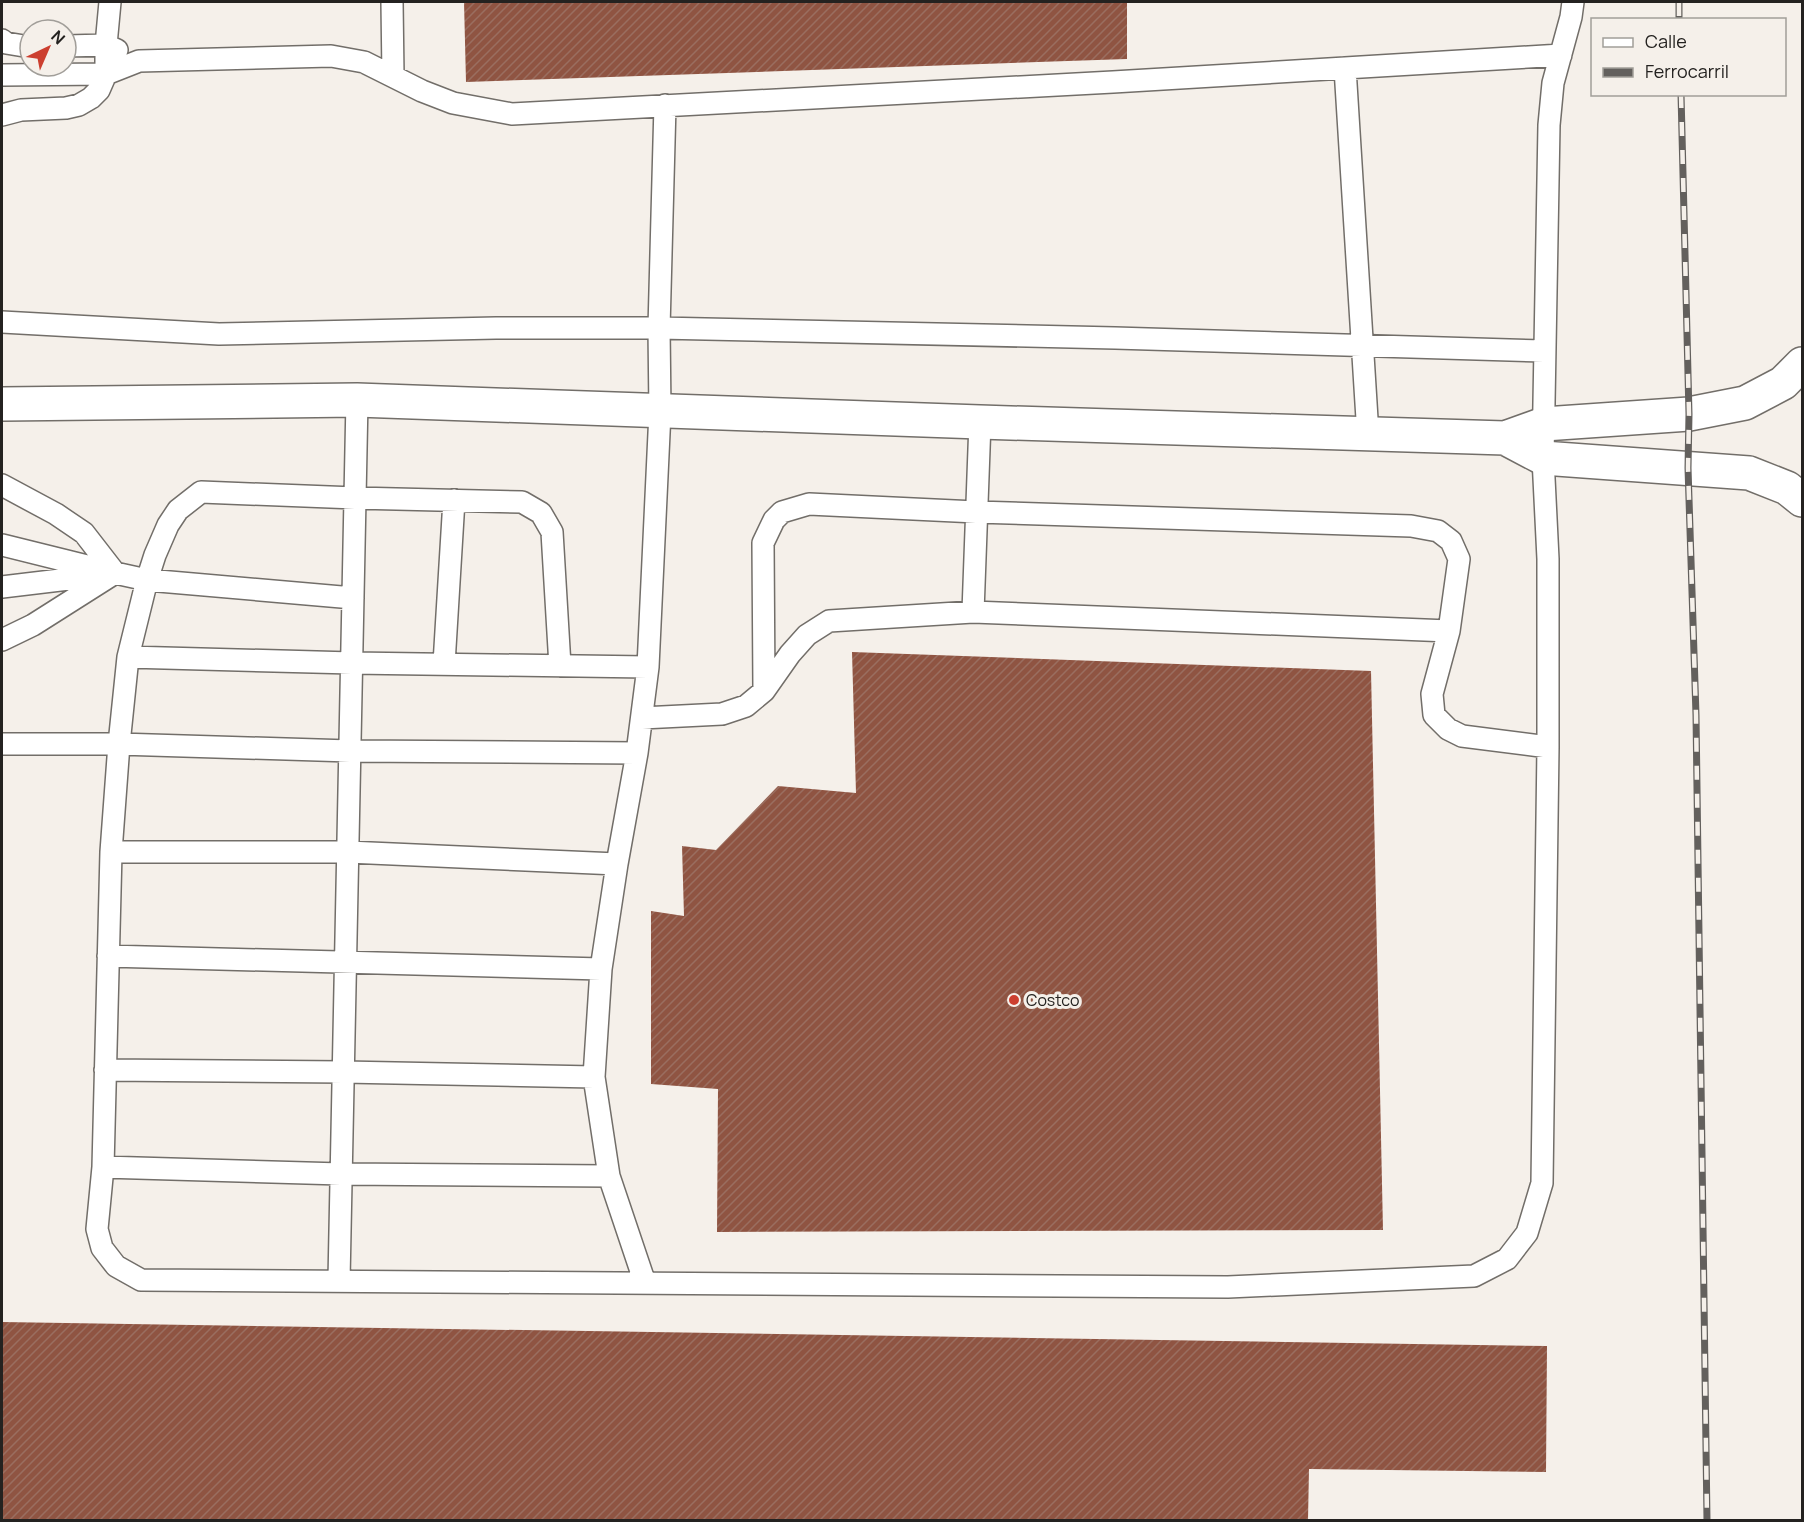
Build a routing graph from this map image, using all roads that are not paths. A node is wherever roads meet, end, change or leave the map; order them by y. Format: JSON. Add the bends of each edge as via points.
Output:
{"nodes":[{"id":1,"x":110,"y":2,"type":"edge"},
{"id":2,"x":392,"y":2,"type":"edge"},
{"id":3,"x":1573,"y":2,"type":"edge"},
{"id":4,"x":2,"y":40,"type":"edge"},
{"id":5,"x":18,"y":45,"type":"edge"},
{"id":6,"x":106,"y":45,"type":"junction"},
{"id":7,"x":78,"y":46,"type":"edge"},
{"id":8,"x":1561,"y":55,"type":"junction"},
{"id":9,"x":139,"y":61,"type":"junction"},
{"id":10,"x":1345,"y":68,"type":"junction"},
{"id":11,"x":106,"y":74,"type":"junction"},
{"id":12,"x":2,"y":75,"type":"edge"},
{"id":13,"x":393,"y":76,"type":"junction"},
{"id":14,"x":665,"y":105,"type":"junction"},
{"id":15,"x":2,"y":115,"type":"edge"},
{"id":16,"x":2,"y":322,"type":"edge"},
{"id":17,"x":659,"y":328,"type":"junction"},
{"id":18,"x":1362,"y":346,"type":"junction"},
{"id":19,"x":1544,"y":351,"type":"junction"},
{"id":20,"x":1803,"y":364,"type":"edge"},
{"id":21,"x":357,"y":400,"type":"junction"},
{"id":22,"x":2,"y":404,"type":"edge"},
{"id":23,"x":660,"y":412,"type":"junction"},
{"id":24,"x":980,"y":423,"type":"junction"},
{"id":25,"x":1544,"y":424,"type":"junction"},
{"id":26,"x":1368,"y":435,"type":"junction"},
{"id":27,"x":1505,"y":438,"type":"junction"},
{"id":28,"x":1543,"y":458,"type":"junction"},
{"id":29,"x":2,"y":485,"type":"edge"},
{"id":30,"x":355,"y":498,"type":"junction"},
{"id":31,"x":1803,"y":500,"type":"edge"},
{"id":32,"x":454,"y":501,"type":"junction"},
{"id":33,"x":976,"y":512,"type":"junction"},
{"id":34,"x":2,"y":545,"type":"edge"},
{"id":35,"x":115,"y":573,"type":"junction"},
{"id":36,"x":147,"y":580,"type":"junction"},
{"id":37,"x":2,"y":587,"type":"edge"},
{"id":38,"x":353,"y":598,"type":"junction"},
{"id":39,"x":974,"y":612,"type":"junction"},
{"id":40,"x":1449,"y":631,"type":"junction"},
{"id":41,"x":2,"y":640,"type":"edge"},
{"id":42,"x":128,"y":657,"type":"junction"},
{"id":43,"x":352,"y":663,"type":"junction"},
{"id":44,"x":444,"y":664,"type":"junction"},
{"id":45,"x":560,"y":666,"type":"junction"},
{"id":46,"x":648,"y":667,"type":"junction"},
{"id":47,"x":764,"y":691,"type":"junction"},
{"id":48,"x":642,"y":718,"type":"junction"},
{"id":49,"x":2,"y":744,"type":"edge"},
{"id":50,"x":119,"y":744,"type":"junction"},
{"id":51,"x":1548,"y":747,"type":"junction"},
{"id":52,"x":350,"y":751,"type":"junction"},
{"id":53,"x":637,"y":753,"type":"junction"},
{"id":54,"x":111,"y":852,"type":"junction"},
{"id":55,"x":348,"y":852,"type":"junction"},
{"id":56,"x":617,"y":864,"type":"junction"},
{"id":57,"x":108,"y":956,"type":"junction"},
{"id":58,"x":346,"y":961,"type":"junction"},
{"id":59,"x":601,"y":969,"type":"junction"},
{"id":60,"x":105,"y":1070,"type":"junction"},
{"id":61,"x":344,"y":1072,"type":"junction"},
{"id":62,"x":594,"y":1077,"type":"junction"},
{"id":63,"x":102,"y":1167,"type":"junction"},
{"id":64,"x":341,"y":1174,"type":"junction"},
{"id":65,"x":609,"y":1176,"type":"junction"},
{"id":66,"x":339,"y":1281,"type":"junction"},
{"id":67,"x":645,"y":1283,"type":"junction"}],
"edges":[{"from":1,"to":6,"type":"lane"},
{"from":2,"to":13,"type":"lane"},
{"from":3,"to":8,"type":"lane"},
{"from":4,"to":5,"type":"lane"},
{"from":6,"to":7,"type":"lane"},
{"from":6,"to":9,"type":"lane"},
{"from":6,"to":11,"type":"lane"},
{"from":8,"to":10,"type":"lane"},
{"from":8,"to":19,"type":"lane","via":[[1553,83],[1549,125]]},
{"from":9,"to":11,"type":"lane"},
{"from":9,"to":13,"type":"lane","via":[[332,56],[364,62]]},
{"from":10,"to":14,"type":"lane"},
{"from":10,"to":18,"type":"lane"},
{"from":11,"to":12,"type":"lane"},
{"from":11,"to":15,"type":"lane","via":[[99,90],[79,105]]},
{"from":13,"to":14,"type":"lane","via":[[453,103],[512,114]]},
{"from":14,"to":17,"type":"lane"},
{"from":16,"to":17,"type":"lane","via":[[219,334]]},
{"from":17,"to":18,"type":"lane"},
{"from":17,"to":23,"type":"lane"},
{"from":18,"to":19,"type":"lane"},
{"from":18,"to":26,"type":"lane"},
{"from":19,"to":25,"type":"lane"},
{"from":20,"to":25,"type":"street","via":[[1783,383],[1745,403],[1689,414]]},
{"from":21,"to":22,"type":"street"},
{"from":21,"to":23,"type":"street"},
{"from":21,"to":30,"type":"lane"},
{"from":23,"to":24,"type":"street"},
{"from":23,"to":46,"type":"lane"},
{"from":24,"to":26,"type":"street"},
{"from":24,"to":33,"type":"lane"},
{"from":25,"to":27,"type":"street"},
{"from":25,"to":28,"type":"lane"},
{"from":26,"to":27,"type":"street"},
{"from":27,"to":28,"type":"street"},
{"from":28,"to":31,"type":"street","via":[[1749,473],[1787,488]]},
{"from":28,"to":51,"type":"lane","via":[[1548,559]]},
{"from":29,"to":35,"type":"lane","via":[[84,533]]},
{"from":30,"to":32,"type":"lane"},
{"from":30,"to":36,"type":"lane","via":[[201,492],[178,510],[168,525]]},
{"from":30,"to":38,"type":"lane"},
{"from":32,"to":44,"type":"lane"},
{"from":32,"to":45,"type":"lane","via":[[522,502],[541,513],[552,532]]},
{"from":33,"to":39,"type":"lane"},
{"from":33,"to":40,"type":"lane","via":[[1411,526],[1438,531],[1451,541],[1459,559]]},
{"from":33,"to":47,"type":"lane","via":[[809,504],[782,512],[763,543]]},
{"from":34,"to":35,"type":"lane"},
{"from":35,"to":36,"type":"lane"},
{"from":35,"to":37,"type":"lane"},
{"from":35,"to":41,"type":"lane"},
{"from":36,"to":38,"type":"lane"},
{"from":36,"to":42,"type":"lane"},
{"from":38,"to":43,"type":"lane"},
{"from":39,"to":40,"type":"lane"},
{"from":39,"to":47,"type":"lane","via":[[829,621],[807,635]]},
{"from":40,"to":51,"type":"lane","via":[[1432,694],[1434,715],[1462,736]]},
{"from":42,"to":43,"type":"lane"},
{"from":42,"to":50,"type":"lane"},
{"from":43,"to":44,"type":"lane"},
{"from":43,"to":52,"type":"lane"},
{"from":44,"to":45,"type":"lane"},
{"from":45,"to":46,"type":"lane"},
{"from":46,"to":48,"type":"lane"},
{"from":47,"to":48,"type":"lane","via":[[746,706],[722,714]]},
{"from":48,"to":53,"type":"lane"},
{"from":49,"to":50,"type":"lane"},
{"from":50,"to":52,"type":"lane"},
{"from":50,"to":54,"type":"lane"},
{"from":51,"to":67,"type":"lane","via":[[1542,1183],[1527,1233],[1507,1259],[1474,1276],[1228,1287]]},
{"from":52,"to":53,"type":"lane"},
{"from":52,"to":55,"type":"lane"},
{"from":53,"to":56,"type":"lane"},
{"from":54,"to":55,"type":"lane"},
{"from":54,"to":57,"type":"lane"},
{"from":55,"to":56,"type":"lane"},
{"from":55,"to":58,"type":"lane"},
{"from":56,"to":59,"type":"lane"},
{"from":57,"to":58,"type":"lane"},
{"from":57,"to":60,"type":"lane"},
{"from":58,"to":59,"type":"lane"},
{"from":58,"to":61,"type":"lane"},
{"from":59,"to":62,"type":"lane"},
{"from":60,"to":61,"type":"lane"},
{"from":60,"to":63,"type":"lane"},
{"from":61,"to":62,"type":"lane"},
{"from":61,"to":64,"type":"lane"},
{"from":62,"to":65,"type":"lane"},
{"from":63,"to":64,"type":"lane"},
{"from":63,"to":66,"type":"lane","via":[[97,1229],[102,1248],[116,1266],[141,1280]]},
{"from":64,"to":65,"type":"lane"},
{"from":64,"to":66,"type":"lane"},
{"from":65,"to":67,"type":"lane"},
{"from":66,"to":67,"type":"lane"}]}
